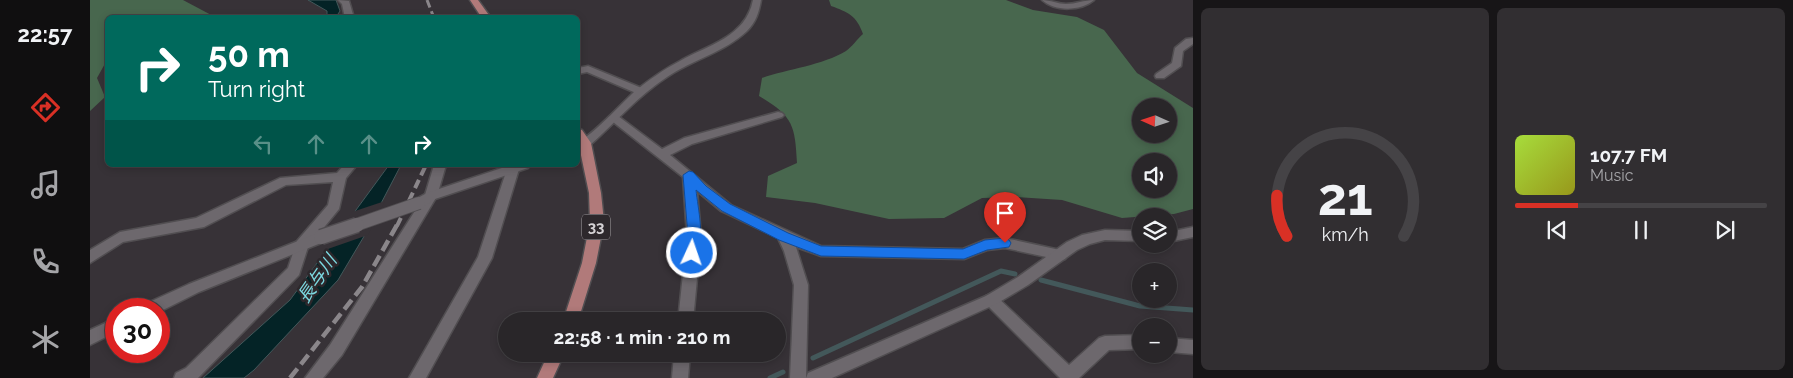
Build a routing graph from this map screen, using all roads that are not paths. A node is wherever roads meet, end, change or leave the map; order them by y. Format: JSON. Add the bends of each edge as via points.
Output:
{"nodes":[{"id":1,"x":342,"y":0,"type":"edge"},
{"id":2,"x":474,"y":0,"type":"edge"},
{"id":3,"x":757,"y":0,"type":"edge"},
{"id":4,"x":1046,"y":0,"type":"edge"},
{"id":5,"x":1090,"y":0,"type":"edge"},
{"id":6,"x":349,"y":15,"type":"edge"},
{"id":7,"x":486,"y":15,"type":"edge"},
{"id":8,"x":1193,"y":41,"type":"edge"},
{"id":9,"x":580,"y":71,"type":"edge"},
{"id":10,"x":1160,"y":76,"type":"dead end"},
{"id":11,"x":640,"y":92,"type":"junction"},
{"id":12,"x":778,"y":115,"type":"dead end"},
{"id":13,"x":614,"y":118,"type":"junction"},
{"id":14,"x":580,"y":141,"type":"edge"},
{"id":15,"x":662,"y":154,"type":"junction"},
{"id":16,"x":349,"y":167,"type":"edge"},
{"id":17,"x":439,"y":167,"type":"edge"},
{"id":18,"x":519,"y":167,"type":"edge"},
{"id":19,"x":689,"y":175,"type":"junction"},
{"id":20,"x":340,"y":177,"type":"junction"},
{"id":21,"x":425,"y":200,"type":"junction"},
{"id":22,"x":1193,"y":232,"type":"edge"},
{"id":23,"x":1177,"y":235,"type":"edge"},
{"id":24,"x":783,"y":236,"type":"junction"},
{"id":25,"x":1132,"y":236,"type":"edge"},
{"id":26,"x":302,"y":245,"type":"junction"},
{"id":27,"x":1060,"y":255,"type":"junction"},
{"id":28,"x":90,"y":257,"type":"edge"},
{"id":29,"x":170,"y":299,"type":"edge"},
{"id":30,"x":991,"y":300,"type":"junction"},
{"id":31,"x":573,"y":312,"type":"edge"},
{"id":32,"x":686,"y":312,"type":"edge"},
{"id":33,"x":105,"y":330,"type":"edge"},
{"id":34,"x":90,"y":338,"type":"edge"},
{"id":35,"x":1132,"y":341,"type":"edge"},
{"id":36,"x":1177,"y":346,"type":"edge"},
{"id":37,"x":1193,"y":347,"type":"edge"},
{"id":38,"x":552,"y":362,"type":"edge"},
{"id":39,"x":681,"y":362,"type":"edge"},
{"id":40,"x":1070,"y":377,"type":"edge"},
{"id":41,"x":182,"y":378,"type":"edge"},
{"id":42,"x":313,"y":378,"type":"edge"},
{"id":43,"x":417,"y":378,"type":"edge"},
{"id":44,"x":545,"y":378,"type":"edge"},
{"id":45,"x":680,"y":378,"type":"edge"},
{"id":46,"x":798,"y":378,"type":"edge"},
{"id":47,"x":814,"y":378,"type":"edge"}],
"edges":[{"from":1,"to":6,"type":"street"},
{"from":2,"to":7,"type":"main road"},
{"from":3,"to":11,"type":"street","via":[[751,22],[741,32],[676,67]]},
{"from":4,"to":5,"type":"street","via":[[1060,7]]},
{"from":8,"to":10,"type":"street","via":[[1178,50],[1177,64]]},
{"from":9,"to":11,"type":"street","via":[[588,69]]},
{"from":11,"to":13,"type":"street"},
{"from":12,"to":15,"type":"street","via":[[688,141]]},
{"from":13,"to":14,"type":"street"},
{"from":13,"to":15,"type":"street"},
{"from":14,"to":31,"type":"main road","number":"33","via":[[595,193],[597,222],[589,263]]},
{"from":15,"to":19,"type":"street"},
{"from":16,"to":20,"type":"street"},
{"from":17,"to":21,"type":"street"},
{"from":18,"to":21,"type":"street"},
{"from":18,"to":43,"type":"street","via":[[485,258]]},
{"from":19,"to":24,"type":"street","via":[[726,208]]},
{"from":19,"to":32,"type":"street","via":[[694,236]]},
{"from":20,"to":26,"type":"street","via":[[334,206]]},
{"from":20,"to":28,"type":"street","via":[[284,181],[199,223],[120,238]]},
{"from":21,"to":26,"type":"street","bridge":true},
{"from":21,"to":42,"type":"street","via":[[336,350]]},
{"from":22,"to":23,"type":"street"},
{"from":24,"to":27,"type":"street","via":[[821,251],[964,254],[985,245],[1005,243]]},
{"from":24,"to":46,"type":"street","via":[[792,251],[800,285]]},
{"from":25,"to":27,"type":"street","via":[[1105,235],[1087,239]]},
{"from":26,"to":29,"type":"street"},
{"from":26,"to":41,"type":"street","via":[[294,271],[192,373]]},
{"from":27,"to":30,"type":"street"},
{"from":30,"to":40,"type":"street"},
{"from":30,"to":47,"type":"street"},
{"from":33,"to":34,"type":"street"},
{"from":35,"to":40,"type":"street","via":[[1105,343]]},
{"from":36,"to":37,"type":"street"},
{"from":38,"to":44,"type":"main road"},
{"from":39,"to":45,"type":"street"}]}
